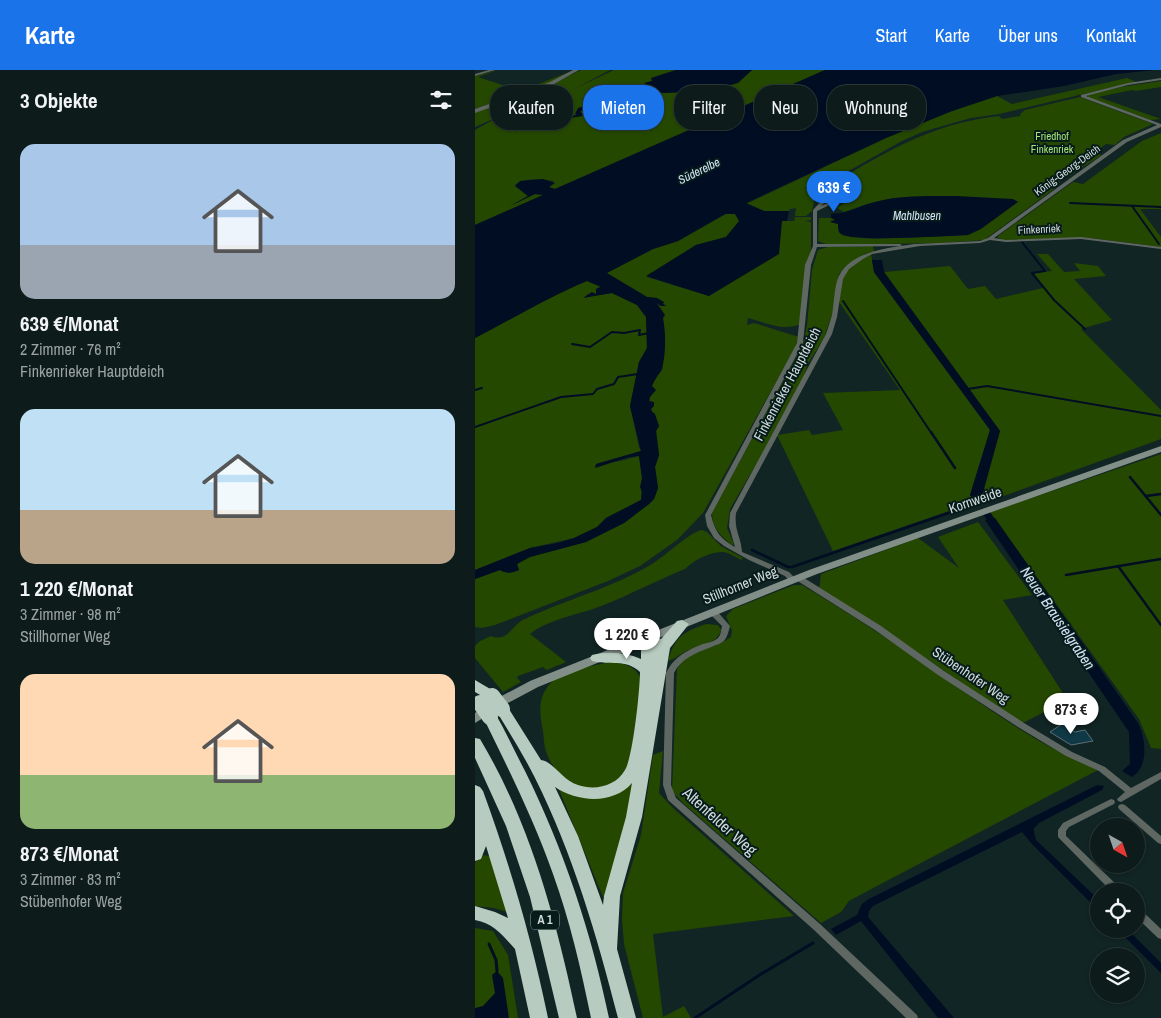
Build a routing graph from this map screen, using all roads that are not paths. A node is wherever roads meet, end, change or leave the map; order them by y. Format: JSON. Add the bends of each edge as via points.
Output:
{"nodes":[{"id":1,"x":493,"y":70,"type":"edge"},
{"id":2,"x":577,"y":70,"type":"edge"},
{"id":3,"x":475,"y":75,"type":"edge"},
{"id":4,"x":1161,"y":80,"type":"edge"},
{"id":5,"x":475,"y":111,"type":"edge"},
{"id":6,"x":1161,"y":125,"type":"edge"},
{"id":7,"x":815,"y":210,"type":"junction"},
{"id":8,"x":990,"y":239,"type":"junction"},
{"id":9,"x":919,"y":245,"type":"junction"},
{"id":10,"x":815,"y":246,"type":"junction"},
{"id":11,"x":1161,"y":248,"type":"edge"},
{"id":12,"x":1161,"y":450,"type":"edge"},
{"id":13,"x":739,"y":552,"type":"junction"},
{"id":14,"x":796,"y":579,"type":"junction"},
{"id":15,"x":713,"y":612,"type":"junction"},
{"id":16,"x":682,"y":624,"type":"junction"},
{"id":17,"x":648,"y":638,"type":"junction"},
{"id":18,"x":663,"y":648,"type":"junction"},
{"id":19,"x":597,"y":658,"type":"junction"},
{"id":20,"x":648,"y":671,"type":"junction"},
{"id":21,"x":475,"y":685,"type":"edge"},
{"id":22,"x":482,"y":698,"type":"edge"},
{"id":23,"x":489,"y":715,"type":"edge"},
{"id":24,"x":475,"y":743,"type":"edge"},
{"id":25,"x":528,"y":751,"type":"junction"},
{"id":26,"x":1161,"y":775,"type":"edge"},
{"id":27,"x":1131,"y":792,"type":"junction"},
{"id":28,"x":477,"y":795,"type":"edge"},
{"id":29,"x":1122,"y":803,"type":"junction"},
{"id":30,"x":1161,"y":841,"type":"edge"},
{"id":31,"x":475,"y":855,"type":"edge"},
{"id":32,"x":1109,"y":883,"type":"edge"},
{"id":33,"x":475,"y":913,"type":"edge"},
{"id":34,"x":1145,"y":920,"type":"edge"},
{"id":35,"x":1161,"y":935,"type":"edge"},
{"id":36,"x":609,"y":948,"type":"junction"},
{"id":37,"x":528,"y":959,"type":"junction"},
{"id":38,"x":539,"y":1018,"type":"edge"},
{"id":39,"x":568,"y":1018,"type":"edge"},
{"id":40,"x":601,"y":1018,"type":"edge"},
{"id":41,"x":627,"y":1018,"type":"edge"},
{"id":42,"x":913,"y":1018,"type":"edge"}],
"edges":[{"from":1,"to":3,"type":"street"},
{"from":2,"to":5,"type":"street","via":[[547,85]]},
{"from":4,"to":6,"type":"street","via":[[1128,84],[1082,96]]},
{"from":6,"to":8,"type":"street","name":"König-Georg-Deich","via":[[1125,141]]},
{"from":7,"to":7,"type":"street","via":[[842,199],[843,196],[833,195]]},
{"from":7,"to":10,"type":"street","name":"Finkenrieker Hauptdeich"},
{"from":8,"to":9,"type":"street","name":"Finkenriek"},
{"from":8,"to":11,"type":"street","name":"Finkenriek","via":[[1081,238]]},
{"from":9,"to":10,"type":"street"},
{"from":9,"to":13,"type":"street","name":"Finkenrieker Hauptdeich","via":[[866,255],[841,274],[829,334],[733,513],[731,528]]},
{"from":10,"to":13,"type":"street","name":"Finkenrieker Hauptdeich","via":[[808,265],[801,343],[709,511],[708,523],[713,533]]},
{"from":12,"to":14,"type":"main road","name":"Kornweide"},
{"from":13,"to":14,"type":"street","name":"Finkenrieker Hauptdeich"},
{"from":14,"to":15,"type":"main road","name":"Stillhorner Weg"},
{"from":14,"to":27,"type":"street","name":"Stübenhofer Weg","via":[[878,628],[941,673],[1069,754],[1104,770]]},
{"from":15,"to":16,"type":"main road","name":"Stillhorner Weg"},
{"from":15,"to":42,"type":"street","name":"Altenfelder Weg","via":[[726,626],[723,637],[680,658],[670,674],[669,793],[680,807],[817,927]]},
{"from":16,"to":17,"type":"main road","name":"Stillhorner Weg"},
{"from":16,"to":18,"type":"highway"},
{"from":17,"to":18,"type":"highway"},
{"from":17,"to":19,"type":"main road","name":"Stillhorner Weg"},
{"from":17,"to":20,"type":"highway"},
{"from":18,"to":36,"type":"highway","via":[[634,817],[612,896]]},
{"from":19,"to":20,"type":"highway","via":[[627,658]]},
{"from":19,"to":23,"type":"main road","name":"Stillhorner Weg","via":[[534,684],[500,702]]},
{"from":20,"to":25,"type":"highway","via":[[635,766],[632,774],[617,788],[596,793],[569,789]]},
{"from":21,"to":22,"type":"highway"},
{"from":22,"to":23,"type":"highway","number":"A 1","bridge":true},
{"from":23,"to":25,"type":"highway"},
{"from":23,"to":40,"type":"highway","number":"A 1","via":[[525,784],[550,843],[570,899]]},
{"from":24,"to":39,"type":"highway","number":"A 1","via":[[514,826],[542,908]]},
{"from":25,"to":36,"type":"highway","via":[[563,819]]},
{"from":26,"to":27,"type":"street"},
{"from":27,"to":29,"type":"street"},
{"from":28,"to":31,"type":"highway","via":[[480,832]]},
{"from":28,"to":37,"type":"highway"},
{"from":29,"to":30,"type":"street"},
{"from":29,"to":32,"type":"street","via":[[1115,807],[1111,802],[1066,825],[1063,830],[1062,837]]},
{"from":33,"to":37,"type":"highway","via":[[504,924]]},
{"from":34,"to":35,"type":"street"},
{"from":36,"to":41,"type":"highway"},
{"from":37,"to":38,"type":"highway"}]}
